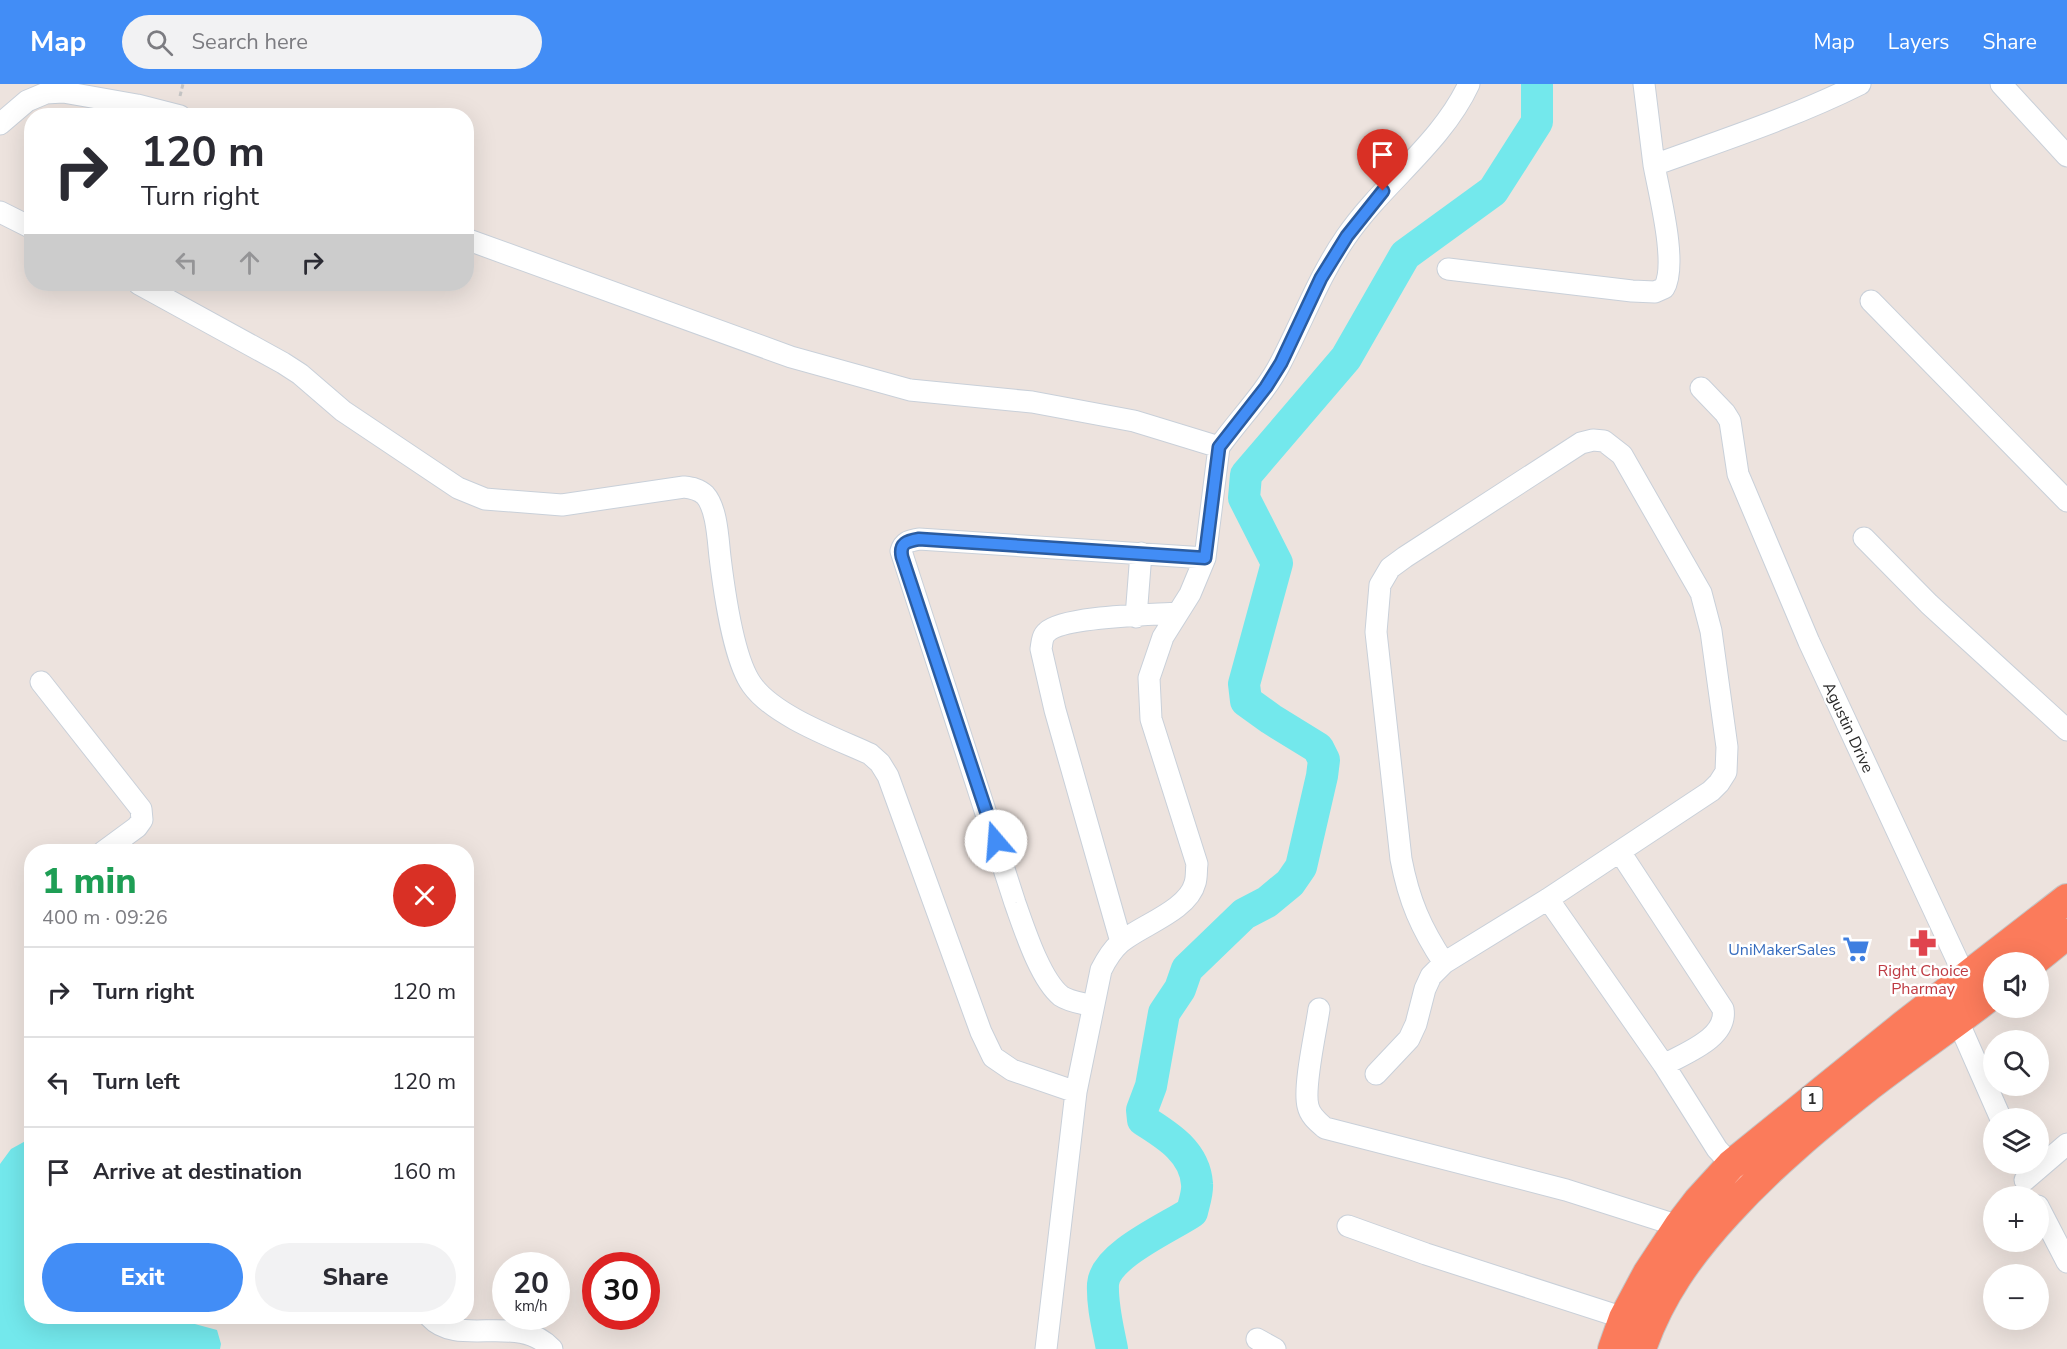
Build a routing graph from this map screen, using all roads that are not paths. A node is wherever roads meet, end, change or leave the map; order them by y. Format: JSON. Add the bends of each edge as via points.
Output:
{"nodes":[{"id":1,"x":1469,"y":84,"type":"edge"},
{"id":2,"x":1644,"y":84,"type":"edge"},
{"id":3,"x":1860,"y":84,"type":"edge"},
{"id":4,"x":2001,"y":84,"type":"edge"},
{"id":5,"x":149,"y":108,"type":"edge"},
{"id":6,"x":0,"y":124,"type":"edge"},
{"id":7,"x":2067,"y":156,"type":"edge"},
{"id":8,"x":1654,"y":165,"type":"junction"},
{"id":9,"x":0,"y":212,"type":"edge"},
{"id":10,"x":24,"y":224,"type":"edge"},
{"id":11,"x":474,"y":242,"type":"edge"},
{"id":12,"x":1448,"y":269,"type":"dead end"},
{"id":13,"x":152,"y":291,"type":"edge"},
{"id":14,"x":1871,"y":301,"type":"dead end"},
{"id":15,"x":1701,"y":388,"type":"dead end"},
{"id":16,"x":1219,"y":447,"type":"junction"},
{"id":17,"x":2067,"y":501,"type":"edge"},
{"id":18,"x":1864,"y":538,"type":"dead end"},
{"id":19,"x":1140,"y":553,"type":"junction"},
{"id":20,"x":1205,"y":558,"type":"junction"},
{"id":21,"x":1179,"y":613,"type":"junction"},
{"id":22,"x":1136,"y":617,"type":"junction"},
{"id":23,"x":40,"y":682,"type":"dead end"},
{"id":24,"x":2067,"y":730,"type":"edge"},
{"id":25,"x":114,"y":844,"type":"edge"},
{"id":26,"x":1620,"y":852,"type":"junction"},
{"id":27,"x":2067,"y":899,"type":"edge"},
{"id":28,"x":1548,"y":900,"type":"junction"},
{"id":29,"x":2067,"y":934,"type":"edge"},
{"id":30,"x":1121,"y":942,"type":"junction"},
{"id":31,"x":2045,"y":952,"type":"edge"},
{"id":32,"x":1444,"y":963,"type":"junction"},
{"id":33,"x":1983,"y":994,"type":"edge"},
{"id":34,"x":1957,"y":998,"type":"junction"},
{"id":35,"x":1093,"y":1006,"type":"junction"},
{"id":36,"x":1319,"y":1008,"type":"dead end"},
{"id":37,"x":1664,"y":1065,"type":"junction"},
{"id":38,"x":1376,"y":1074,"type":"dead end"},
{"id":39,"x":1077,"y":1092,"type":"junction"},
{"id":40,"x":1997,"y":1108,"type":"edge"},
{"id":41,"x":2067,"y":1144,"type":"edge"},
{"id":42,"x":1742,"y":1176,"type":"junction"},
{"id":43,"x":2026,"y":1180,"type":"edge"},
{"id":44,"x":1348,"y":1226,"type":"dead end"},
{"id":45,"x":1679,"y":1226,"type":"junction"},
{"id":46,"x":2049,"y":1227,"type":"edge"},
{"id":47,"x":2067,"y":1262,"type":"edge"},
{"id":48,"x":1624,"y":1318,"type":"junction"},
{"id":49,"x":441,"y":1324,"type":"edge"},
{"id":50,"x":552,"y":1349,"type":"edge"},
{"id":51,"x":1046,"y":1349,"type":"edge"},
{"id":52,"x":1613,"y":1349,"type":"edge"},
{"id":53,"x":1641,"y":1349,"type":"edge"}],
"edges":[{"from":1,"to":16,"type":"street","via":[[1444,125],[1347,236],[1321,278],[1276,371]]},
{"from":2,"to":8,"type":"street"},
{"from":3,"to":8,"type":"street","via":[[1756,129]]},
{"from":4,"to":7,"type":"street"},
{"from":5,"to":6,"type":"street","via":[[63,92],[46,93],[27,100]]},
{"from":8,"to":12,"type":"street","via":[[1671,263],[1664,288],[1655,292],[1632,291]]},
{"from":9,"to":10,"type":"street"},
{"from":11,"to":16,"type":"street","via":[[802,360],[910,390],[1032,402],[1134,421]]},
{"from":13,"to":39,"type":"street","via":[[275,358],[343,411],[458,488],[484,499],[562,505],[684,487],[697,489],[706,496],[716,526],[738,655],[752,685],[793,718],[870,754],[880,763],[993,1057],[1012,1071]]},
{"from":14,"to":17,"type":"street"},
{"from":15,"to":34,"type":"street","name":"Agustin Drive","via":[[1730,421],[1738,474]]},
{"from":16,"to":20,"type":"street"},
{"from":18,"to":24,"type":"street","via":[[1929,604]]},
{"from":19,"to":20,"type":"street"},
{"from":19,"to":22,"type":"street"},
{"from":19,"to":35,"type":"street","via":[[919,539],[907,541],[901,551],[1034,952],[1061,996]]},
{"from":20,"to":21,"type":"street"},
{"from":21,"to":22,"type":"street"},
{"from":21,"to":30,"type":"street","via":[[1163,637],[1149,678],[1150,719],[1197,864],[1195,885],[1166,915]]},
{"from":22,"to":30,"type":"street","via":[[1056,626],[1042,639],[1041,649],[1054,710]]},
{"from":23,"to":25,"type":"street","via":[[141,809],[142,820],[137,827]]},
{"from":26,"to":28,"type":"street"},
{"from":26,"to":32,"type":"street","via":[[1712,791],[1726,772],[1727,747],[1711,631],[1701,593],[1622,455],[1604,441],[1593,440],[1581,443],[1405,557],[1390,568],[1380,585],[1376,632],[1401,859],[1414,913]]},
{"from":26,"to":37,"type":"street","via":[[1723,1010],[1721,1027],[1714,1036]]},
{"from":27,"to":34,"type":"highway","number":"1"},
{"from":28,"to":32,"type":"street"},
{"from":28,"to":37,"type":"street"},
{"from":29,"to":31,"type":"highway"},
{"from":30,"to":35,"type":"street","via":[[1101,970]]},
{"from":32,"to":38,"type":"street","via":[[1431,976],[1409,1039]]},
{"from":33,"to":34,"type":"highway","number":"1"},
{"from":34,"to":40,"type":"street","name":"Agustin Drive"},
{"from":34,"to":42,"type":"highway","number":"1","via":[[1848,1070]]},
{"from":35,"to":39,"type":"street"},
{"from":36,"to":45,"type":"street","via":[[1307,1089],[1308,1107],[1325,1128],[1566,1190]]},
{"from":37,"to":42,"type":"street","via":[[1717,1149]]},
{"from":39,"to":51,"type":"street"},
{"from":41,"to":43,"type":"street"},
{"from":42,"to":45,"type":"highway","number":"1","via":[[1699,1200]]},
{"from":42,"to":53,"type":"highway","number":"1","via":[[1665,1294]]},
{"from":44,"to":48,"type":"street"},
{"from":45,"to":48,"type":"highway","number":"1"},
{"from":46,"to":47,"type":"street"},
{"from":48,"to":52,"type":"highway","number":"1"},
{"from":49,"to":50,"type":"street","via":[[464,1330],[532,1334]]}]}
